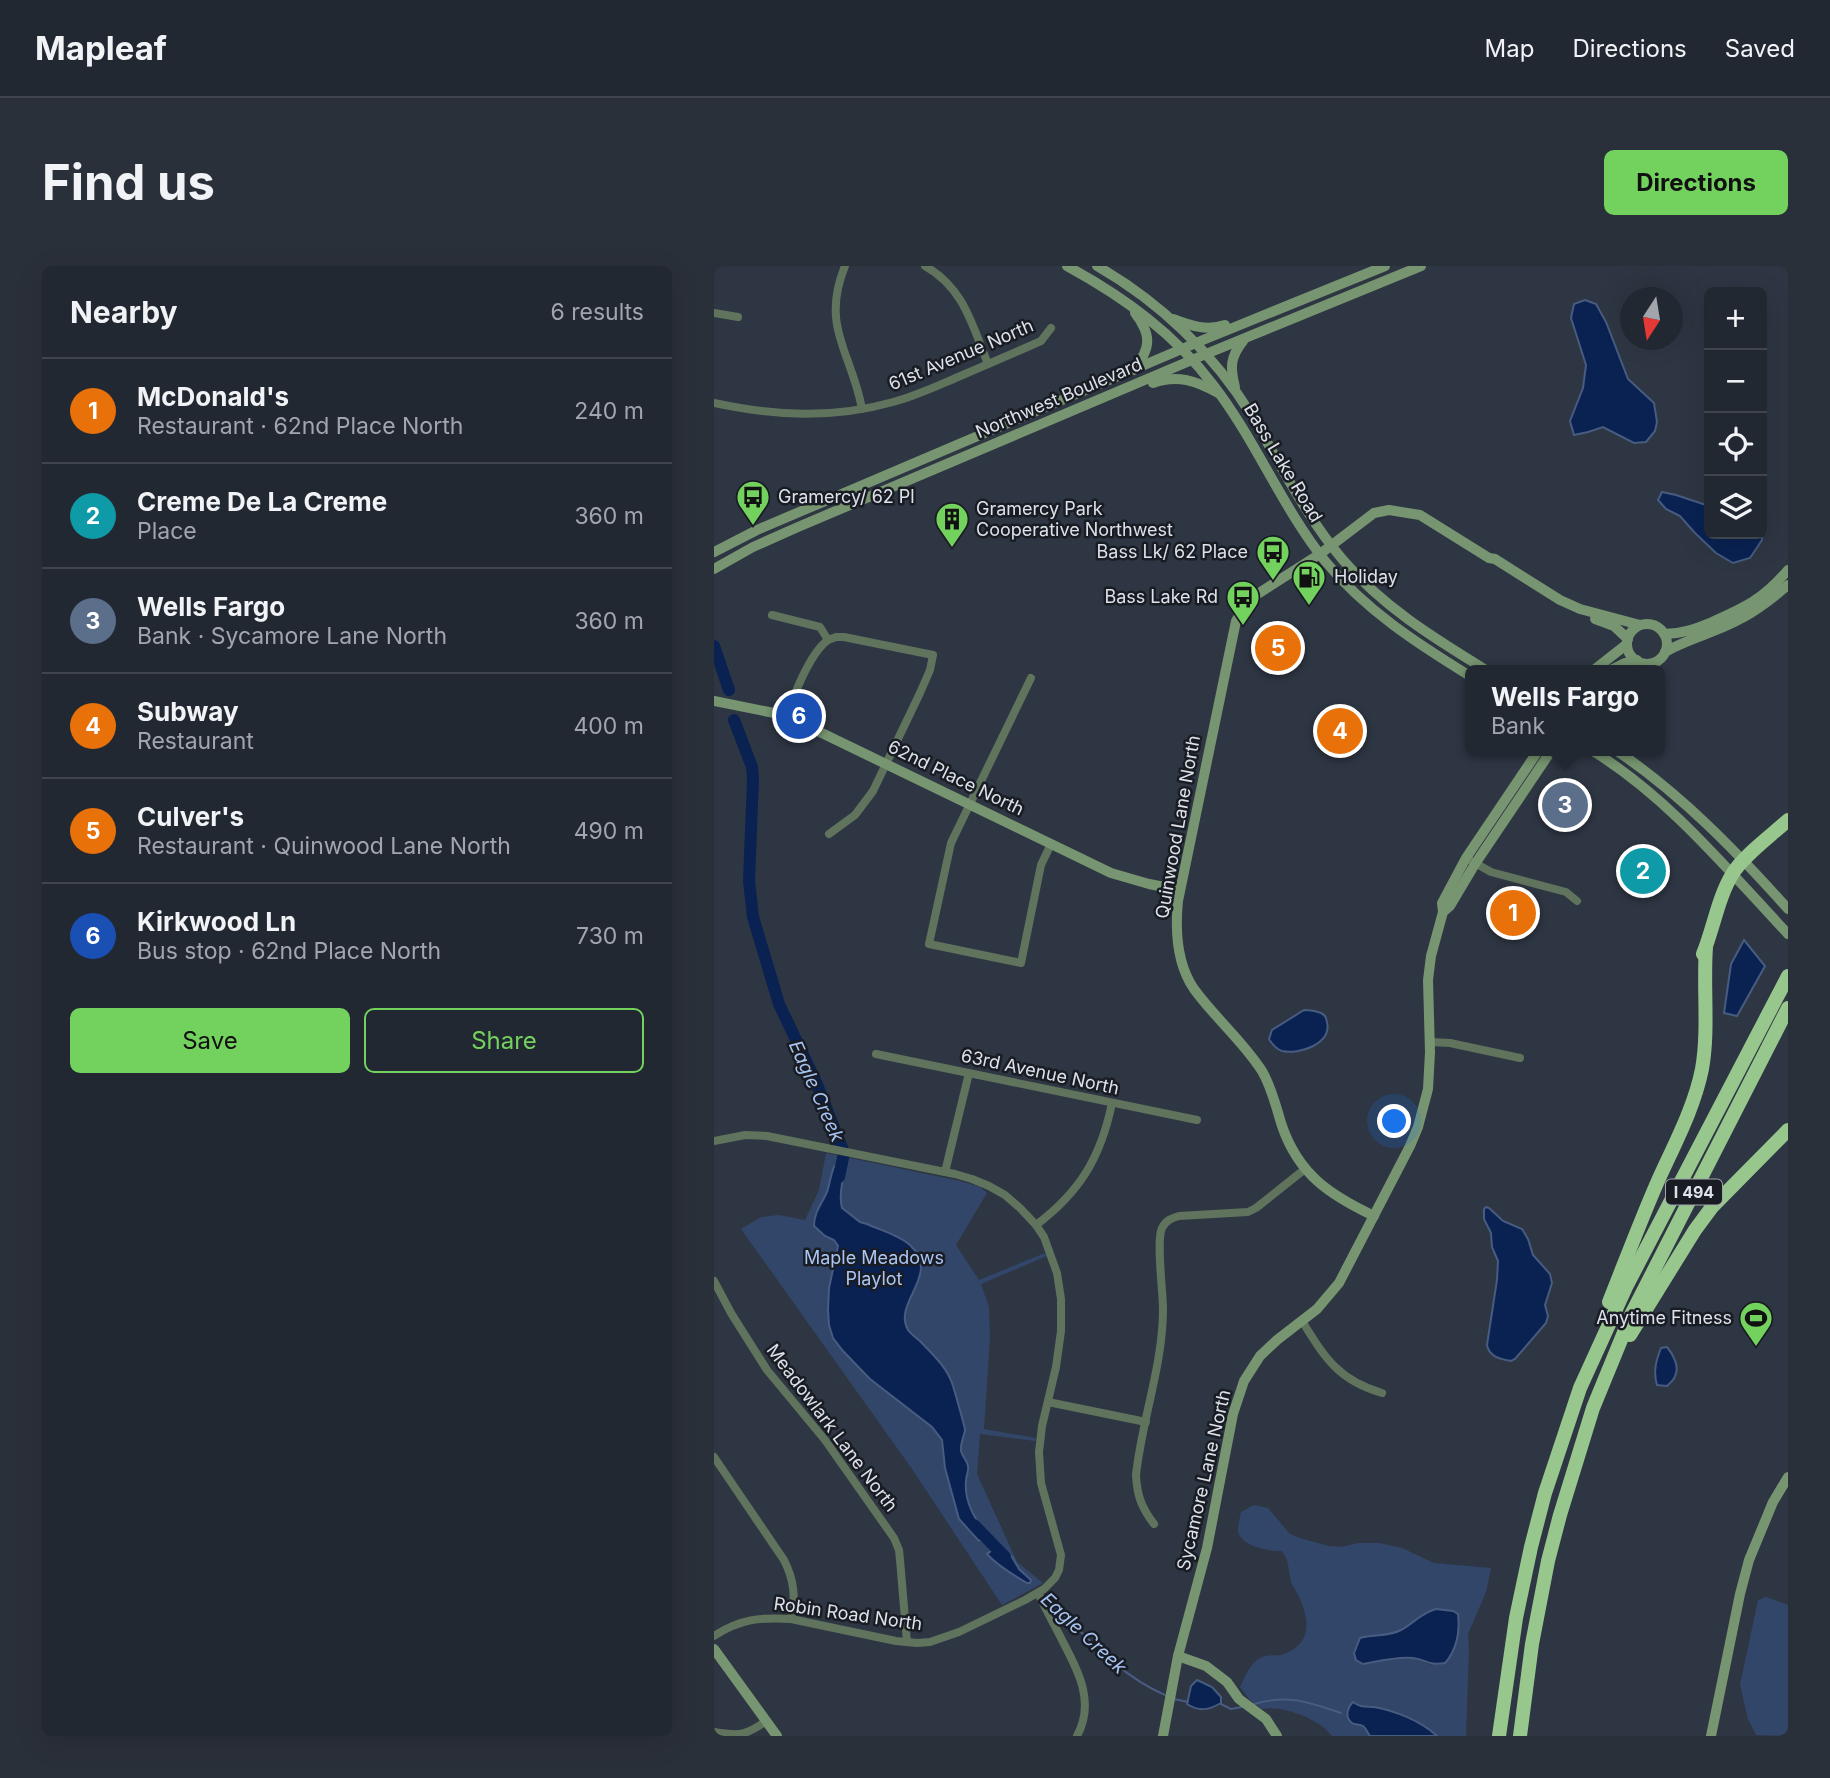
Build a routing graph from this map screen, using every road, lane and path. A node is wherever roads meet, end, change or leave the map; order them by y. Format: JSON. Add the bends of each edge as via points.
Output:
{"nodes":[{"id":1,"x":845,"y":266,"type":"edge"},
{"id":2,"x":925,"y":266,"type":"edge"},
{"id":3,"x":1067,"y":266,"type":"edge"},
{"id":4,"x":1097,"y":266,"type":"edge"},
{"id":5,"x":1385,"y":266,"type":"edge"},
{"id":6,"x":1421,"y":266,"type":"edge"},
{"id":7,"x":1125,"y":300,"type":"junction"},
{"id":8,"x":1300,"y":300,"type":"junction"},
{"id":9,"x":714,"y":313,"type":"edge"},
{"id":10,"x":738,"y":317,"type":"dead end"},
{"id":11,"x":1168,"y":317,"type":"junction"},
{"id":12,"x":1051,"y":328,"type":"dead end"},
{"id":13,"x":1246,"y":338,"type":"junction"},
{"id":14,"x":1196,"y":344,"type":"junction"},
{"id":15,"x":1183,"y":349,"type":"junction"},
{"id":16,"x":1206,"y":355,"type":"junction"},
{"id":17,"x":1193,"y":360,"type":"junction"},
{"id":18,"x":988,"y":363,"type":"junction"},
{"id":19,"x":1134,"y":370,"type":"junction"},
{"id":20,"x":1237,"y":393,"type":"junction"},
{"id":21,"x":1221,"y":395,"type":"junction"},
{"id":22,"x":714,"y":403,"type":"edge"},
{"id":23,"x":1085,"y":405,"type":"junction"},
{"id":24,"x":862,"y":409,"type":"junction"},
{"id":25,"x":1004,"y":425,"type":"junction"},
{"id":26,"x":899,"y":485,"type":"junction"},
{"id":27,"x":1331,"y":546,"type":"junction"},
{"id":28,"x":714,"y":552,"type":"edge"},
{"id":29,"x":1320,"y":554,"type":"junction"},
{"id":30,"x":714,"y":569,"type":"edge"},
{"id":31,"x":1788,"y":570,"type":"edge"},
{"id":32,"x":1788,"y":585,"type":"edge"},
{"id":33,"x":1557,"y":601,"type":"junction"},
{"id":34,"x":772,"y":615,"type":"dead end"},
{"id":35,"x":1640,"y":625,"type":"junction"},
{"id":36,"x":1664,"y":634,"type":"junction"},
{"id":37,"x":828,"y":640,"type":"junction"},
{"id":38,"x":1627,"y":641,"type":"junction"},
{"id":39,"x":1665,"y":652,"type":"junction"},
{"id":40,"x":1637,"y":660,"type":"junction"},
{"id":41,"x":1478,"y":665,"type":"edge"},
{"id":42,"x":1600,"y":665,"type":"edge"},
{"id":43,"x":1621,"y":665,"type":"edge"},
{"id":44,"x":1465,"y":673,"type":"edge"},
{"id":45,"x":1031,"y":678,"type":"dead end"},
{"id":46,"x":714,"y":701,"type":"edge"},
{"id":47,"x":787,"y":717,"type":"junction"},
{"id":48,"x":1535,"y":756,"type":"edge"},
{"id":49,"x":1547,"y":756,"type":"edge"},
{"id":50,"x":1600,"y":756,"type":"edge"},
{"id":51,"x":1624,"y":756,"type":"edge"},
{"id":52,"x":886,"y":763,"type":"junction"},
{"id":53,"x":970,"y":804,"type":"junction"},
{"id":54,"x":1788,"y":820,"type":"edge"},
{"id":55,"x":829,"y":834,"type":"dead end"},
{"id":56,"x":1051,"y":844,"type":"junction"},
{"id":57,"x":1743,"y":860,"type":"junction"},
{"id":58,"x":1471,"y":861,"type":"junction"},
{"id":59,"x":1732,"y":874,"type":"junction"},
{"id":60,"x":1180,"y":890,"type":"junction"},
{"id":61,"x":1577,"y":901,"type":"dead end"},
{"id":62,"x":1788,"y":909,"type":"edge"},
{"id":63,"x":1786,"y":932,"type":"edge"},
{"id":64,"x":1788,"y":976,"type":"edge"},
{"id":65,"x":1788,"y":1008,"type":"edge"},
{"id":66,"x":1430,"y":1042,"type":"junction"},
{"id":67,"x":876,"y":1054,"type":"dead end"},
{"id":68,"x":1520,"y":1058,"type":"dead end"},
{"id":69,"x":970,"y":1073,"type":"junction"},
{"id":70,"x":1112,"y":1103,"type":"junction"},
{"id":71,"x":1197,"y":1120,"type":"dead end"},
{"id":72,"x":1788,"y":1130,"type":"edge"},
{"id":73,"x":714,"y":1142,"type":"edge"},
{"id":74,"x":1305,"y":1169,"type":"junction"},
{"id":75,"x":945,"y":1172,"type":"junction"},
{"id":76,"x":1374,"y":1216,"type":"junction"},
{"id":77,"x":1036,"y":1225,"type":"junction"},
{"id":78,"x":714,"y":1281,"type":"edge"},
{"id":79,"x":1302,"y":1321,"type":"junction"},
{"id":80,"x":1604,"y":1378,"type":"junction"},
{"id":81,"x":1382,"y":1393,"type":"dead end"},
{"id":82,"x":1048,"y":1402,"type":"junction"},
{"id":83,"x":1146,"y":1422,"type":"junction"},
{"id":84,"x":1557,"y":1454,"type":"junction"},
{"id":85,"x":714,"y":1457,"type":"edge"},
{"id":86,"x":1788,"y":1477,"type":"edge"},
{"id":87,"x":1154,"y":1524,"type":"dead end"},
{"id":88,"x":1038,"y":1593,"type":"junction"},
{"id":89,"x":791,"y":1619,"type":"junction"},
{"id":90,"x":714,"y":1636,"type":"edge"},
{"id":91,"x":907,"y":1642,"type":"junction"},
{"id":92,"x":714,"y":1649,"type":"edge"},
{"id":93,"x":1178,"y":1656,"type":"junction"},
{"id":94,"x":766,"y":1721,"type":"junction"},
{"id":95,"x":714,"y":1732,"type":"edge"},
{"id":96,"x":1081,"y":1735,"type":"edge"},
{"id":97,"x":777,"y":1736,"type":"edge"},
{"id":98,"x":1163,"y":1736,"type":"edge"},
{"id":99,"x":1277,"y":1736,"type":"edge"},
{"id":100,"x":1499,"y":1736,"type":"edge"},
{"id":101,"x":1520,"y":1736,"type":"edge"},
{"id":102,"x":1711,"y":1736,"type":"edge"}],
"edges":[{"from":1,"to":24,"type":"street","via":[[835,320]]},
{"from":2,"to":18,"type":"street","via":[[959,295]]},
{"from":3,"to":7,"type":"street","name":"Bass Lake Road"},
{"from":4,"to":11,"type":"street","name":"Bass Lake Road"},
{"from":5,"to":8,"type":"street","name":"Northwest Boulevard"},
{"from":6,"to":13,"type":"street","name":"Northwest Boulevard"},
{"from":7,"to":15,"type":"street","name":"Bass Lake Road"},
{"from":7,"to":19,"type":"street","via":[[1148,335],[1145,355]]},
{"from":8,"to":11,"type":"street","via":[[1285,300],[1213,328],[1190,326]]},
{"from":8,"to":14,"type":"street","name":"Northwest Boulevard"},
{"from":9,"to":10,"type":"street"},
{"from":11,"to":14,"type":"street","name":"Bass Lake Road"},
{"from":12,"to":18,"type":"street","name":"61st Avenue North","via":[[1041,341]]},
{"from":13,"to":16,"type":"street","name":"Northwest Boulevard"},
{"from":13,"to":20,"type":"street","via":[[1231,363]]},
{"from":14,"to":15,"type":"street","name":"Northwest Boulevard"},
{"from":14,"to":16,"type":"street","name":"Bass Lake Road"},
{"from":15,"to":17,"type":"street","name":"Bass Lake Road"},
{"from":15,"to":19,"type":"street","name":"Northwest Boulevard"},
{"from":16,"to":17,"type":"street","name":"Northwest Boulevard"},
{"from":16,"to":20,"type":"street","name":"Bass Lake Road"},
{"from":17,"to":21,"type":"street","name":"Bass Lake Road"},
{"from":17,"to":23,"type":"street","name":"Northwest Boulevard"},
{"from":18,"to":24,"type":"street","name":"61st Avenue North","via":[[925,391]]},
{"from":19,"to":25,"type":"street","name":"Northwest Boulevard"},
{"from":20,"to":27,"type":"street","name":"Bass Lake Road"},
{"from":21,"to":23,"type":"street","via":[[1196,382],[1174,379],[1099,405]]},
{"from":21,"to":29,"type":"street","name":"Bass Lake Road"},
{"from":22,"to":24,"type":"street","name":"61st Avenue North","via":[[792,414]]},
{"from":23,"to":26,"type":"street","name":"Northwest Boulevard"},
{"from":25,"to":26,"type":"street","via":[[993,436],[905,473]]},
{"from":25,"to":28,"type":"street","name":"Northwest Boulevard"},
{"from":26,"to":30,"type":"street","name":"Northwest Boulevard","via":[[753,547]]},
{"from":27,"to":29,"type":"street","name":"Quinwood Lane North"},
{"from":27,"to":33,"type":"street","name":"Quinwood Lane North","via":[[1374,513],[1390,510],[1420,515]]},
{"from":27,"to":41,"type":"street","name":"Bass Lake Road","via":[[1358,578],[1403,617]]},
{"from":29,"to":44,"type":"street","name":"Bass Lake Road","via":[[1390,623]]},
{"from":29,"to":60,"type":"street","name":"Quinwood Lane North","via":[[1256,595],[1236,621]]},
{"from":31,"to":36,"type":"street","via":[[1746,607],[1689,632]]},
{"from":32,"to":39,"type":"street","via":[[1741,619]]},
{"from":33,"to":35,"type":"street"},
{"from":33,"to":38,"type":"street","via":[[1614,626]]},
{"from":34,"to":37,"type":"street","via":[[820,627]]},
{"from":35,"to":36,"type":"street","via":[[1657,627]]},
{"from":35,"to":38,"type":"street"},
{"from":36,"to":39,"type":"street"},
{"from":37,"to":47,"type":"street","via":[[801,681]]},
{"from":37,"to":52,"type":"street","via":[[844,637],[933,655]]},
{"from":38,"to":40,"type":"street"},
{"from":38,"to":42,"type":"street"},
{"from":39,"to":40,"type":"street","via":[[1653,663]]},
{"from":40,"to":43,"type":"street"},
{"from":45,"to":53,"type":"street"},
{"from":46,"to":47,"type":"street","name":"62nd Place North"},
{"from":47,"to":52,"type":"street","name":"62nd Place North"},
{"from":48,"to":58,"type":"street","name":"Sycamore Lane North"},
{"from":49,"to":58,"type":"street","name":"Sycamore Lane North"},
{"from":50,"to":59,"type":"street","via":[[1656,798]]},
{"from":51,"to":57,"type":"street","via":[[1659,780]]},
{"from":52,"to":53,"type":"street","name":"62nd Place North"},
{"from":52,"to":55,"type":"street","via":[[865,803]]},
{"from":53,"to":56,"type":"street","name":"62nd Place North"},
{"from":53,"to":56,"type":"street","via":[[949,851],[929,944],[1021,963],[1041,865]]},
{"from":54,"to":57,"type":"highway"},
{"from":56,"to":60,"type":"street","name":"62nd Place North","via":[[1111,873]]},
{"from":57,"to":59,"type":"highway"},
{"from":57,"to":62,"type":"street"},
{"from":58,"to":61,"type":"street","via":[[1500,875],[1561,890]]},
{"from":58,"to":66,"type":"street","name":"Sycamore Lane North","via":[[1442,904],[1430,956]]},
{"from":59,"to":63,"type":"street"},
{"from":59,"to":84,"type":"highway","via":[[1706,947],[1702,1069],[1579,1378]]},
{"from":60,"to":74,"type":"street","name":"Quinwood Lane North","via":[[1177,938],[1188,976],[1262,1071],[1288,1141]]},
{"from":64,"to":84,"type":"highway","number":"I 494","via":[[1620,1299],[1580,1388]]},
{"from":65,"to":80,"type":"highway","number":"I 494","via":[[1632,1313]]},
{"from":66,"to":68,"type":"street"},
{"from":66,"to":76,"type":"street","name":"Sycamore Lane North","via":[[1428,1088],[1418,1128]]},
{"from":67,"to":69,"type":"street","name":"63rd Avenue North"},
{"from":69,"to":70,"type":"street","name":"63rd Avenue North"},
{"from":69,"to":75,"type":"street"},
{"from":70,"to":71,"type":"street","name":"63rd Avenue North"},
{"from":70,"to":77,"type":"street","via":[[1104,1136],[1086,1174]]},
{"from":72,"to":80,"type":"highway","via":[[1712,1207]]},
{"from":73,"to":75,"type":"street","name":"Robin Road North","via":[[767,1136]]},
{"from":74,"to":76,"type":"street","name":"Quinwood Lane North","via":[[1327,1190]]},
{"from":74,"to":83,"type":"street","via":[[1248,1212],[1180,1216],[1163,1226],[1163,1329]]},
{"from":75,"to":77,"type":"street","name":"Robin Road North","via":[[998,1191]]},
{"from":76,"to":79,"type":"street","name":"Sycamore Lane North","via":[[1339,1283]]},
{"from":77,"to":82,"type":"street","name":"Robin Road North","via":[[1052,1255],[1061,1299],[1060,1343]]},
{"from":78,"to":91,"type":"street","name":"Meadowlark Lane North","via":[[767,1370],[825,1440],[894,1538]]},
{"from":79,"to":81,"type":"street","via":[[1338,1371]]},
{"from":79,"to":93,"type":"street","name":"Sycamore Lane North","via":[[1260,1356],[1240,1391]]},
{"from":80,"to":101,"type":"highway","number":"I 494","via":[[1550,1551]]},
{"from":82,"to":83,"type":"street"},
{"from":82,"to":88,"type":"street","name":"Robin Road North","via":[[1039,1462],[1061,1562],[1055,1578]]},
{"from":83,"to":87,"type":"street","via":[[1137,1489],[1143,1510]]},
{"from":84,"to":100,"type":"highway","number":"I 494","via":[[1523,1583]]},
{"from":85,"to":89,"type":"street","via":[[790,1572],[794,1590]]},
{"from":86,"to":102,"type":"street","via":[[1749,1560]]},
{"from":88,"to":91,"type":"street","name":"Robin Road North","via":[[944,1638]]},
{"from":88,"to":96,"type":"street","via":[[1084,1688]]},
{"from":89,"to":90,"type":"street","name":"Robin Road North","via":[[745,1621]]},
{"from":89,"to":91,"type":"street","name":"Robin Road North"},
{"from":92,"to":94,"type":"street"},
{"from":93,"to":98,"type":"street","name":"Sycamore Lane North"},
{"from":93,"to":99,"type":"street","via":[[1206,1666],[1227,1682]]},
{"from":94,"to":95,"type":"street","via":[[736,1736]]},
{"from":94,"to":97,"type":"street"}]}
